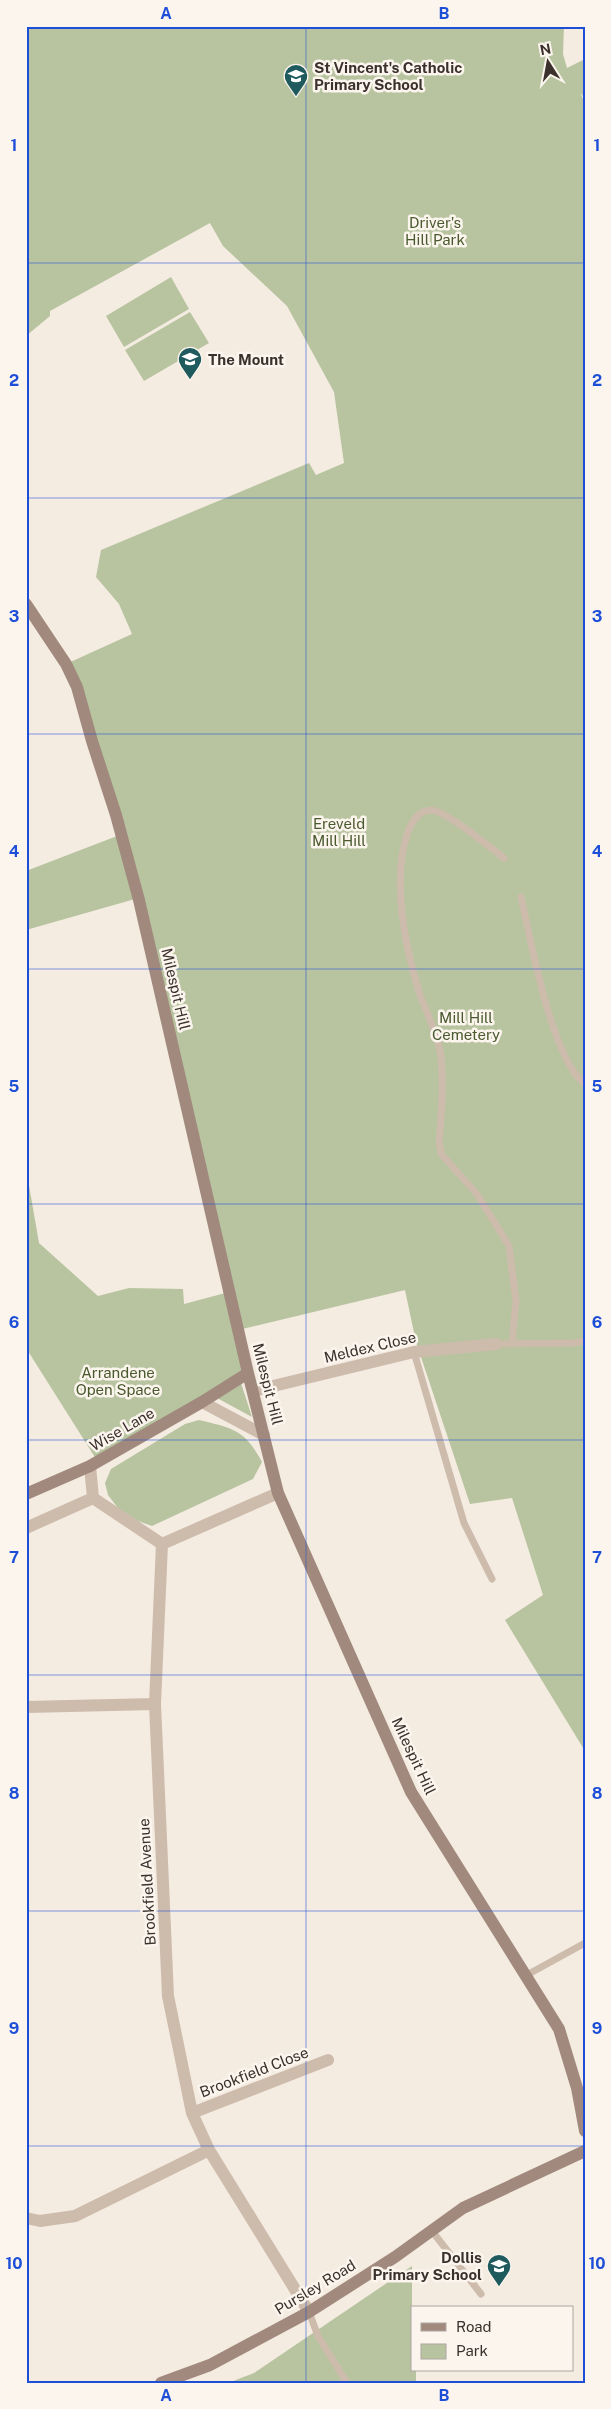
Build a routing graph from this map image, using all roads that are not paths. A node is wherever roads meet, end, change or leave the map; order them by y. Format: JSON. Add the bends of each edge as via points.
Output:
{"nodes":[{"id":1,"x":26,"y":604,"type":"edge"},
{"id":2,"x":504,"y":858,"type":"dead end"},
{"id":3,"x":521,"y":897,"type":"dead end"},
{"id":4,"x":585,"y":1084,"type":"edge"},
{"id":5,"x":585,"y":1341,"type":"edge"},
{"id":6,"x":512,"y":1343,"type":"junction"},
{"id":7,"x":496,"y":1344,"type":"joint"},
{"id":8,"x":414,"y":1352,"type":"junction"},
{"id":9,"x":248,"y":1373,"type":"junction"},
{"id":10,"x":253,"y":1391,"type":"junction"},
{"id":11,"x":202,"y":1402,"type":"junction"},
{"id":12,"x":264,"y":1435,"type":"junction"},
{"id":13,"x":90,"y":1466,"type":"junction"},
{"id":14,"x":278,"y":1493,"type":"junction"},
{"id":15,"x":26,"y":1494,"type":"edge"},
{"id":16,"x":93,"y":1498,"type":"junction"},
{"id":17,"x":26,"y":1528,"type":"edge"},
{"id":18,"x":162,"y":1544,"type":"junction"},
{"id":19,"x":492,"y":1579,"type":"dead end"},
{"id":20,"x":155,"y":1704,"type":"junction"},
{"id":21,"x":26,"y":1707,"type":"edge"},
{"id":22,"x":585,"y":1943,"type":"edge"},
{"id":23,"x":525,"y":1976,"type":"junction"},
{"id":24,"x":328,"y":2060,"type":"dead end"},
{"id":25,"x":192,"y":2113,"type":"junction"},
{"id":26,"x":585,"y":2131,"type":"edge"},
{"id":27,"x":209,"y":2150,"type":"junction"},
{"id":28,"x":585,"y":2151,"type":"edge"},
{"id":29,"x":26,"y":2218,"type":"edge"},
{"id":30,"x":432,"y":2231,"type":"junction"},
{"id":31,"x":481,"y":2294,"type":"dead end"},
{"id":32,"x":309,"y":2312,"type":"junction"},
{"id":33,"x":161,"y":2383,"type":"edge"},
{"id":34,"x":347,"y":2383,"type":"edge"}],
"edges":[{"from":1,"to":9,"type":"street","name":"Milespit Hill","via":[[66,664],[77,687],[116,815],[139,900]]},
{"from":2,"to":6,"type":"lane","via":[[444,816],[433,810],[421,812],[412,822],[406,839],[399,880],[419,990],[441,1055],[439,1144],[442,1155],[477,1194],[508,1246],[516,1301]]},
{"from":3,"to":4,"type":"lane","via":[[555,1036],[577,1078]]},
{"from":5,"to":6,"type":"lane"},
{"from":6,"to":7,"type":"lane"},
{"from":7,"to":8,"type":"street","name":"Meldex Close"},
{"from":8,"to":10,"type":"street","name":"Meldex Close"},
{"from":8,"to":19,"type":"lane","via":[[464,1523]]},
{"from":9,"to":10,"type":"street","name":"Milespit Hill"},
{"from":9,"to":11,"type":"street","name":"Wise Lane"},
{"from":10,"to":12,"type":"street","name":"Milespit Hill"},
{"from":11,"to":12,"type":"street"},
{"from":11,"to":13,"type":"street","name":"Wise Lane"},
{"from":12,"to":14,"type":"street","name":"Milespit Hill"},
{"from":13,"to":15,"type":"street","name":"Wise Lane"},
{"from":13,"to":16,"type":"street","name":"Wise Lane"},
{"from":14,"to":18,"type":"street"},
{"from":14,"to":23,"type":"street","name":"Milespit Hill","via":[[411,1792]]},
{"from":16,"to":17,"type":"street"},
{"from":16,"to":18,"type":"street"},
{"from":18,"to":20,"type":"street","name":"Brookfield Avenue"},
{"from":20,"to":21,"type":"street"},
{"from":20,"to":25,"type":"street","name":"Brookfield Avenue","via":[[168,1996]]},
{"from":22,"to":23,"type":"lane"},
{"from":23,"to":26,"type":"street","name":"Milespit Hill","via":[[559,2029],[577,2088]]},
{"from":24,"to":25,"type":"street","name":"Brookfield Close"},
{"from":25,"to":27,"type":"street","name":"Brookfield Avenue"},
{"from":27,"to":29,"type":"street","via":[[75,2216],[40,2222]]},
{"from":27,"to":32,"type":"street","name":"Brookfield Avenue"},
{"from":28,"to":30,"type":"street","name":"Pursley Road","via":[[464,2208]]},
{"from":30,"to":31,"type":"lane"},
{"from":30,"to":32,"type":"street","name":"Pursley Road"},
{"from":32,"to":33,"type":"street","name":"Pursley Road","via":[[210,2365]]},
{"from":32,"to":34,"type":"lane","via":[[318,2336]]}]}
